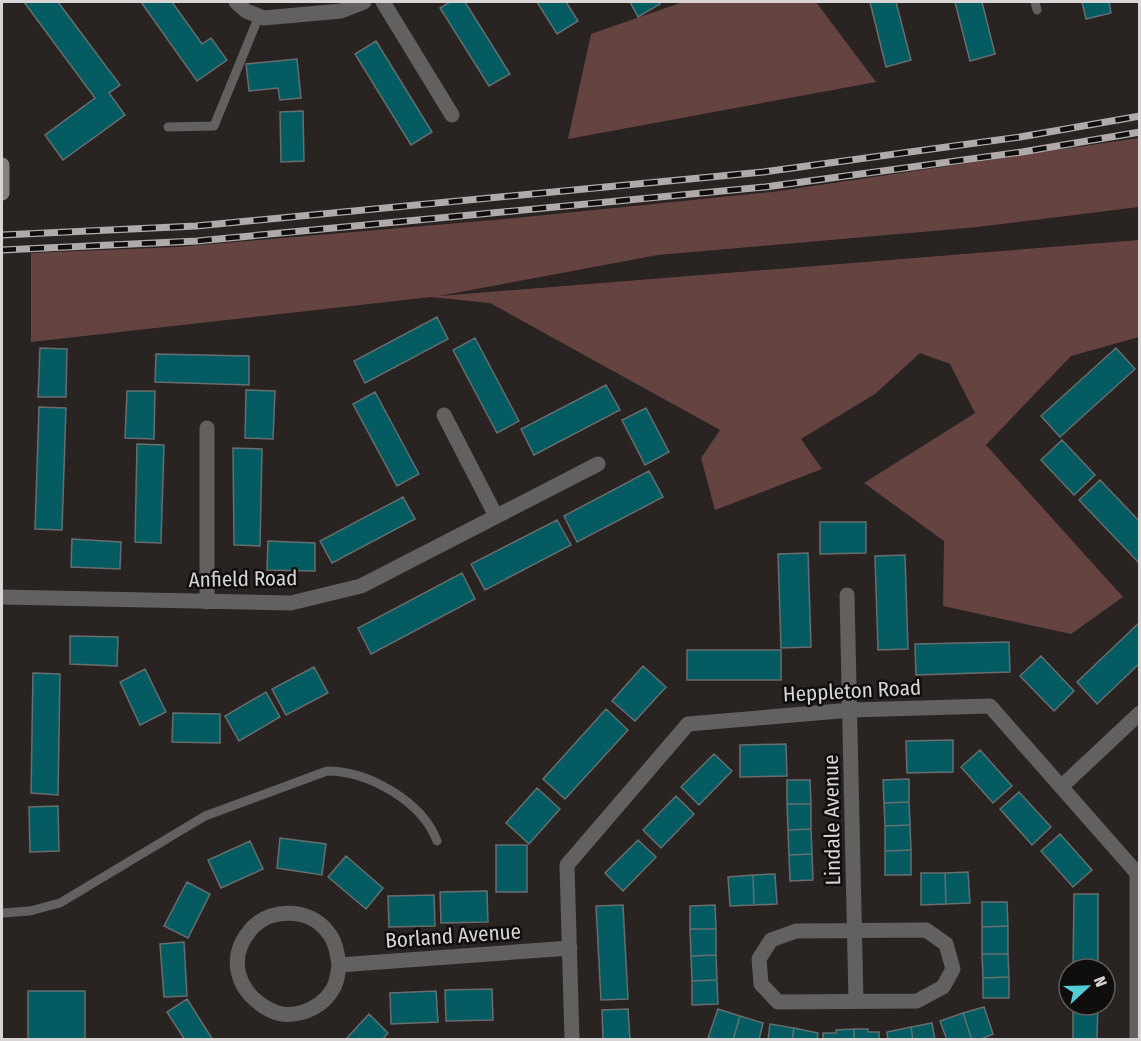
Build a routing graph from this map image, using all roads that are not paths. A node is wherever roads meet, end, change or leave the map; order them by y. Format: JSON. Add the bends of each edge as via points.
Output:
{"nodes":[{"id":1,"x":236,"y":2,"type":"edge"},
{"id":2,"x":364,"y":2,"type":"edge"},
{"id":3,"x":383,"y":2,"type":"edge"},
{"id":4,"x":259,"y":16,"type":"junction"},
{"id":5,"x":452,"y":115,"type":"dead end"},
{"id":6,"x":168,"y":127,"type":"dead end"},
{"id":7,"x":2,"y":165,"type":"edge"},
{"id":8,"x":2,"y":174,"type":"edge"},
{"id":9,"x":2,"y":193,"type":"edge"},
{"id":10,"x":444,"y":415,"type":"dead end"},
{"id":11,"x":207,"y":428,"type":"dead end"},
{"id":12,"x":598,"y":464,"type":"dead end"},
{"id":13,"x":496,"y":516,"type":"junction"},
{"id":14,"x":847,"y":595,"type":"dead end"},
{"id":15,"x":2,"y":597,"type":"edge"},
{"id":16,"x":207,"y":602,"type":"junction"},
{"id":17,"x":851,"y":710,"type":"junction"},
{"id":18,"x":1140,"y":713,"type":"edge"},
{"id":19,"x":1061,"y":787,"type":"junction"},
{"id":20,"x":437,"y":842,"type":"dead end"},
{"id":21,"x":2,"y":913,"type":"edge"},
{"id":22,"x":855,"y":930,"type":"junction"},
{"id":23,"x":1138,"y":942,"type":"edge"},
{"id":24,"x":570,"y":948,"type":"junction"},
{"id":25,"x":339,"y":965,"type":"junction"},
{"id":26,"x":856,"y":1001,"type":"junction"},
{"id":27,"x":572,"y":1040,"type":"edge"},
{"id":28,"x":1137,"y":1040,"type":"edge"}],
"edges":[{"from":1,"to":4,"type":"street"},
{"from":2,"to":4,"type":"street","via":[[341,11]]},
{"from":3,"to":5,"type":"street"},
{"from":4,"to":6,"type":"lane","via":[[214,126]]},
{"from":7,"to":8,"type":"street"},
{"from":8,"to":9,"type":"street"},
{"from":10,"to":13,"type":"street"},
{"from":11,"to":16,"type":"street"},
{"from":12,"to":13,"type":"street","name":"Anfield Road"},
{"from":13,"to":16,"type":"street","name":"Anfield Road","via":[[361,586],[291,603]]},
{"from":14,"to":17,"type":"street","name":"Lindale Avenue"},
{"from":15,"to":16,"type":"street","name":"Anfield Road"},
{"from":17,"to":19,"type":"street","name":"Heppleton Road","via":[[990,706]]},
{"from":17,"to":22,"type":"street","name":"Lindale Avenue"},
{"from":17,"to":24,"type":"street","name":"Heppleton Road","via":[[688,723],[567,866]]},
{"from":18,"to":19,"type":"street"},
{"from":19,"to":23,"type":"street","name":"Heppleton Road","via":[[1137,873]]},
{"from":20,"to":21,"type":"lane","via":[[428,822],[394,792],[344,771],[327,771],[205,816],[60,903]]},
{"from":22,"to":26,"type":"street","name":"Lindale Avenue"},
{"from":22,"to":26,"type":"street","via":[[926,930],[946,944],[953,969],[943,987],[917,1000]]},
{"from":22,"to":26,"type":"street","via":[[796,931],[771,940],[759,959],[761,984],[777,1002]]},
{"from":23,"to":28,"type":"street","name":"Heppleton Road"},
{"from":24,"to":25,"type":"street","name":"Borland Avenue"},
{"from":24,"to":27,"type":"street","name":"Heppleton Road"},
{"from":25,"to":25,"type":"street","via":[[331,992],[317,1006],[296,1014],[275,1013],[256,1003],[245,991],[237,965],[240,946],[254,926],[276,915],[293,913],[315,920],[327,930]]}]}
